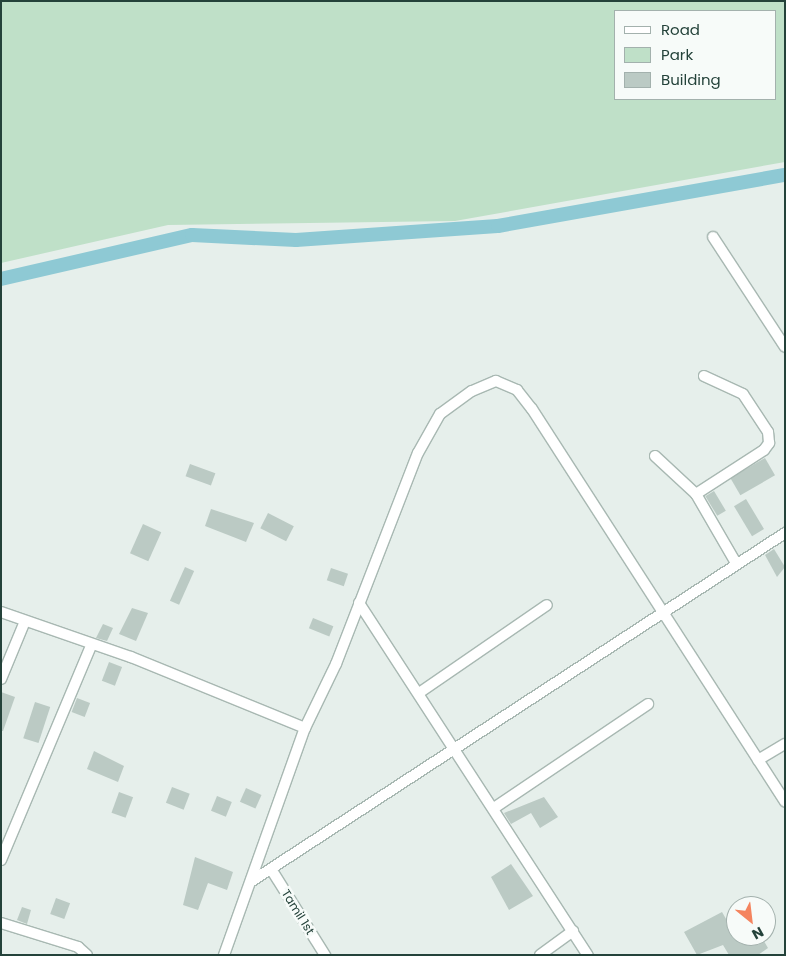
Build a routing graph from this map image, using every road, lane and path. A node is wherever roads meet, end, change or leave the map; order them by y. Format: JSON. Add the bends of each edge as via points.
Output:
{"nodes":[{"id":1,"x":712,"y":237,"type":"dead end"},
{"id":2,"x":785,"y":347,"type":"edge"},
{"id":3,"x":704,"y":376,"type":"dead end"},
{"id":4,"x":655,"y":456,"type":"dead end"},
{"id":5,"x":696,"y":494,"type":"junction"},
{"id":6,"x":785,"y":533,"type":"edge"},
{"id":7,"x":736,"y":564,"type":"junction"},
{"id":8,"x":359,"y":603,"type":"junction"},
{"id":9,"x":547,"y":605,"type":"dead end"},
{"id":10,"x":662,"y":611,"type":"junction"},
{"id":11,"x":1,"y":612,"type":"edge"},
{"id":12,"x":25,"y":621,"type":"junction"},
{"id":13,"x":92,"y":644,"type":"junction"},
{"id":14,"x":1,"y":679,"type":"edge"},
{"id":15,"x":419,"y":693,"type":"junction"},
{"id":16,"x":648,"y":704,"type":"dead end"},
{"id":17,"x":305,"y":728,"type":"junction"},
{"id":18,"x":785,"y":744,"type":"edge"},
{"id":19,"x":456,"y":749,"type":"junction"},
{"id":20,"x":758,"y":760,"type":"junction"},
{"id":21,"x":785,"y":802,"type":"edge"},
{"id":22,"x":494,"y":808,"type":"junction"},
{"id":23,"x":1,"y":860,"type":"edge"},
{"id":24,"x":271,"y":869,"type":"junction"},
{"id":25,"x":252,"y":881,"type":"junction"},
{"id":26,"x":1,"y":923,"type":"edge"},
{"id":27,"x":573,"y":931,"type":"junction"},
{"id":28,"x":87,"y":955,"type":"edge"},
{"id":29,"x":224,"y":955,"type":"edge"},
{"id":30,"x":325,"y":955,"type":"edge"},
{"id":31,"x":540,"y":955,"type":"edge"},
{"id":32,"x":588,"y":955,"type":"edge"}],
"edges":[{"from":1,"to":2,"type":"street"},
{"from":3,"to":5,"type":"street","via":[[743,394],[768,432],[769,443],[764,450]]},
{"from":4,"to":5,"type":"street"},
{"from":5,"to":7,"type":"street"},
{"from":6,"to":7,"type":"street"},
{"from":7,"to":10,"type":"street"},
{"from":8,"to":10,"type":"street","via":[[418,453],[440,414],[472,391],[496,381],[517,390],[532,409]]},
{"from":8,"to":15,"type":"street"},
{"from":8,"to":17,"type":"street"},
{"from":9,"to":15,"type":"street"},
{"from":10,"to":19,"type":"street"},
{"from":10,"to":20,"type":"street"},
{"from":11,"to":12,"type":"street"},
{"from":12,"to":13,"type":"street"},
{"from":12,"to":14,"type":"street"},
{"from":13,"to":17,"type":"street"},
{"from":13,"to":23,"type":"street"},
{"from":15,"to":19,"type":"street"},
{"from":16,"to":22,"type":"street"},
{"from":17,"to":25,"type":"street"},
{"from":18,"to":20,"type":"street"},
{"from":19,"to":22,"type":"street"},
{"from":19,"to":24,"type":"street"},
{"from":20,"to":21,"type":"street"},
{"from":22,"to":27,"type":"street"},
{"from":24,"to":25,"type":"street"},
{"from":24,"to":30,"type":"street","name":"Tamil 1st"},
{"from":25,"to":29,"type":"street"},
{"from":26,"to":28,"type":"street","via":[[78,947]]},
{"from":27,"to":31,"type":"street"},
{"from":27,"to":32,"type":"street"}]}
